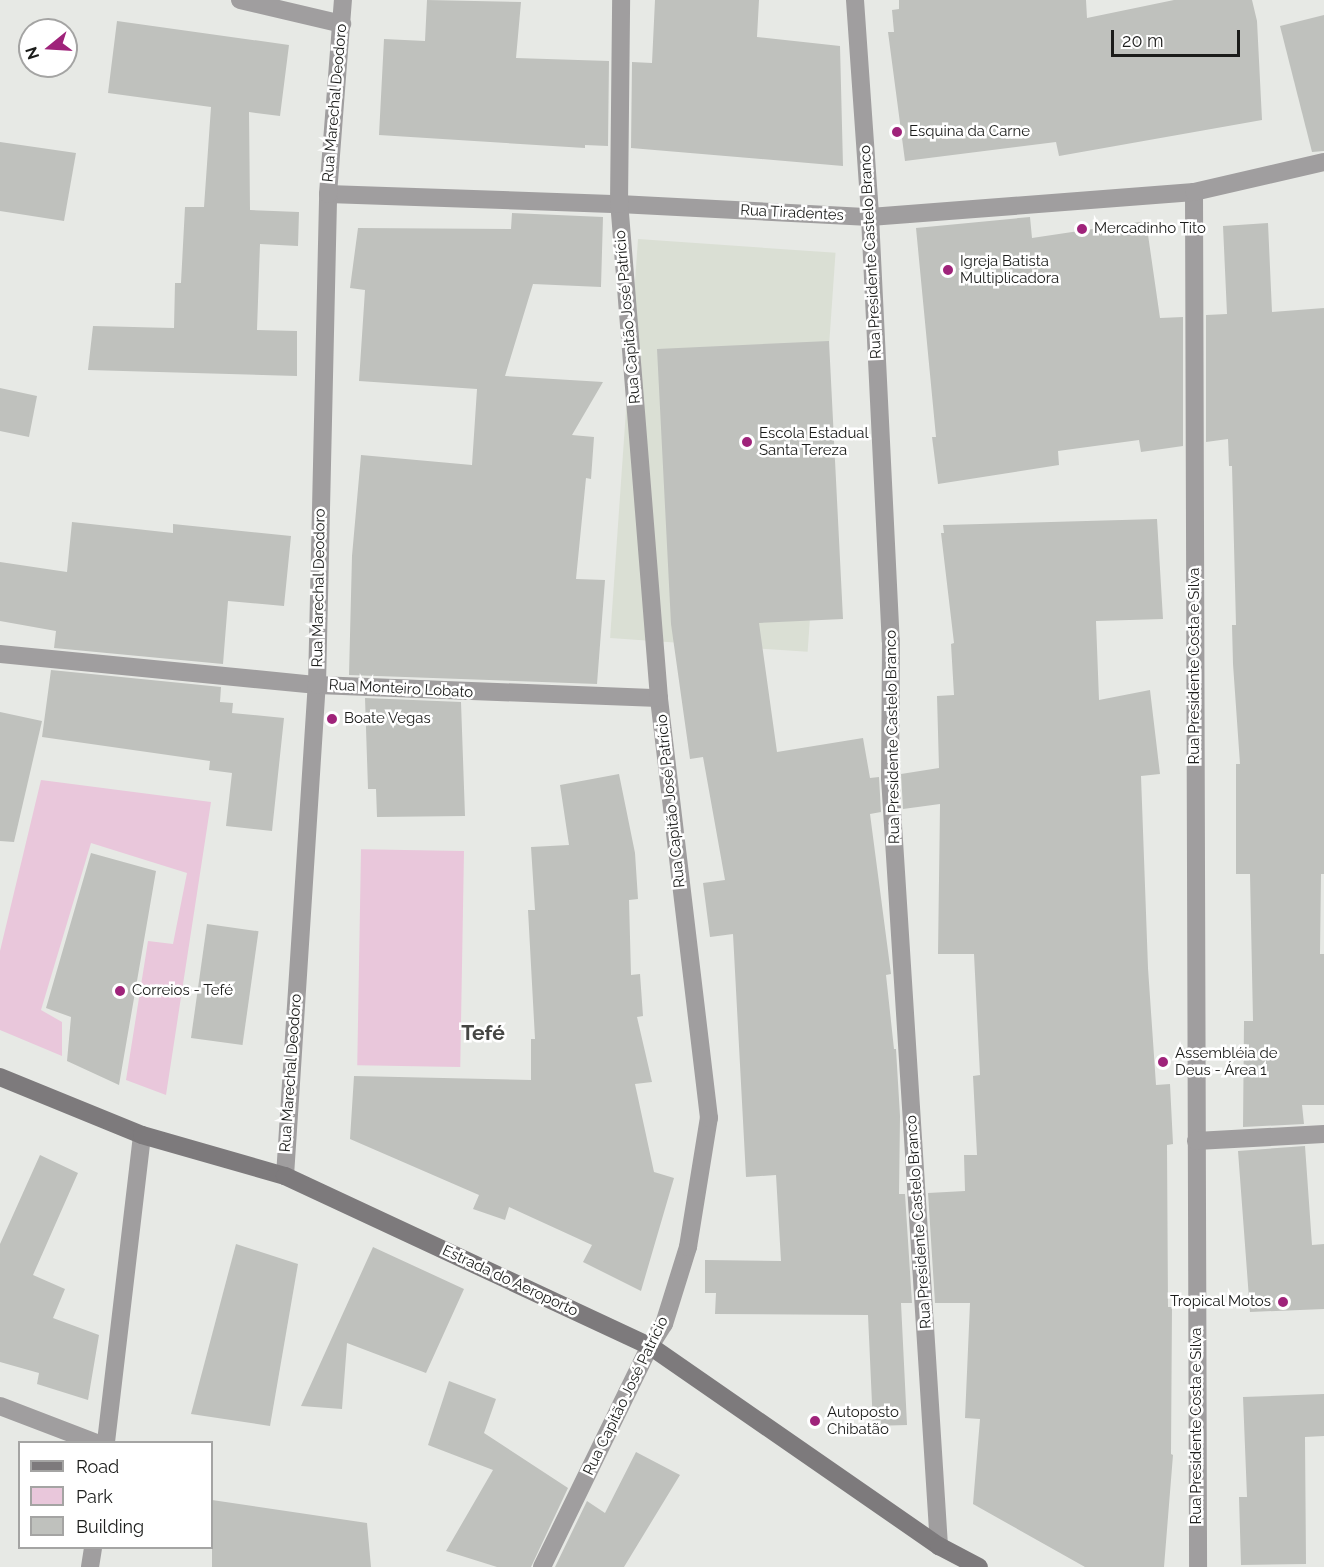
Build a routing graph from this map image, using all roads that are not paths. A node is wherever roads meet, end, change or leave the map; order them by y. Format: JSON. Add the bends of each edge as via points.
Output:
{"nodes":[{"id":1,"x":240,"y":0,"type":"edge"},
{"id":2,"x":343,"y":0,"type":"edge"},
{"id":3,"x":621,"y":0,"type":"edge"},
{"id":4,"x":855,"y":0,"type":"edge"},
{"id":5,"x":342,"y":24,"type":"junction"},
{"id":6,"x":1324,"y":162,"type":"edge"},
{"id":7,"x":1194,"y":192,"type":"junction"},
{"id":8,"x":328,"y":194,"type":"junction"},
{"id":9,"x":619,"y":204,"type":"junction"},
{"id":10,"x":870,"y":217,"type":"junction"},
{"id":11,"x":0,"y":654,"type":"edge"},
{"id":12,"x":317,"y":685,"type":"junction"},
{"id":13,"x":659,"y":698,"type":"junction"},
{"id":14,"x":0,"y":1077,"type":"edge"},
{"id":15,"x":1324,"y":1134,"type":"edge"},
{"id":16,"x":142,"y":1135,"type":"junction"},
{"id":17,"x":1196,"y":1141,"type":"junction"},
{"id":18,"x":285,"y":1176,"type":"junction"},
{"id":19,"x":651,"y":1346,"type":"junction"},
{"id":20,"x":0,"y":1406,"type":"edge"},
{"id":21,"x":89,"y":1441,"type":"edge"},
{"id":22,"x":106,"y":1441,"type":"edge"},
{"id":23,"x":939,"y":1546,"type":"junction"},
{"id":24,"x":93,"y":1549,"type":"edge"},
{"id":25,"x":90,"y":1567,"type":"edge"},
{"id":26,"x":542,"y":1567,"type":"edge"},
{"id":27,"x":979,"y":1567,"type":"edge"},
{"id":28,"x":1197,"y":1567,"type":"edge"}],
"edges":[{"from":1,"to":5,"type":"street"},
{"from":2,"to":5,"type":"street","name":"Rua Marechal Deodoro"},
{"from":3,"to":9,"type":"street","name":"Rua Capitão José Patrício"},
{"from":4,"to":10,"type":"street","name":"Rua Presidente Castelo Branco"},
{"from":5,"to":8,"type":"street","name":"Rua Marechal Deodoro"},
{"from":6,"to":7,"type":"street","name":"Rua Tiradentes"},
{"from":7,"to":10,"type":"street","name":"Rua Tiradentes"},
{"from":7,"to":17,"type":"street","name":"Rua Presidente Costa e Silva"},
{"from":8,"to":9,"type":"street","name":"Rua Tiradentes"},
{"from":8,"to":12,"type":"street","name":"Rua Marechal Deodoro"},
{"from":9,"to":10,"type":"street","name":"Rua Tiradentes"},
{"from":9,"to":13,"type":"street","name":"Rua Capitão José Patrício"},
{"from":10,"to":23,"type":"street","name":"Rua Presidente Castelo Branco","via":[[891,641],[890,778]]},
{"from":11,"to":12,"type":"street","name":"Rua Monteiro Lobato"},
{"from":12,"to":13,"type":"street","name":"Rua Monteiro Lobato"},
{"from":12,"to":18,"type":"street","name":"Rua Marechal Deodoro"},
{"from":13,"to":19,"type":"street","name":"Rua Capitão José Patrício","via":[[709,1118],[688,1248],[664,1324]]},
{"from":14,"to":16,"type":"street","name":"Estrada do Aeroporto"},
{"from":15,"to":17,"type":"street"},
{"from":16,"to":18,"type":"street","name":"Estrada do Aeroporto"},
{"from":16,"to":22,"type":"street"},
{"from":17,"to":28,"type":"street","name":"Rua Presidente Costa e Silva"},
{"from":18,"to":19,"type":"street","name":"Estrada do Aeroporto"},
{"from":19,"to":23,"type":"street","name":"Estrada do Aeroporto"},
{"from":19,"to":26,"type":"street","name":"Rua Capitão José Patrício"},
{"from":20,"to":21,"type":"street"},
{"from":23,"to":27,"type":"street","name":"Estrada do Aeroporto"},
{"from":24,"to":25,"type":"street"}]}
